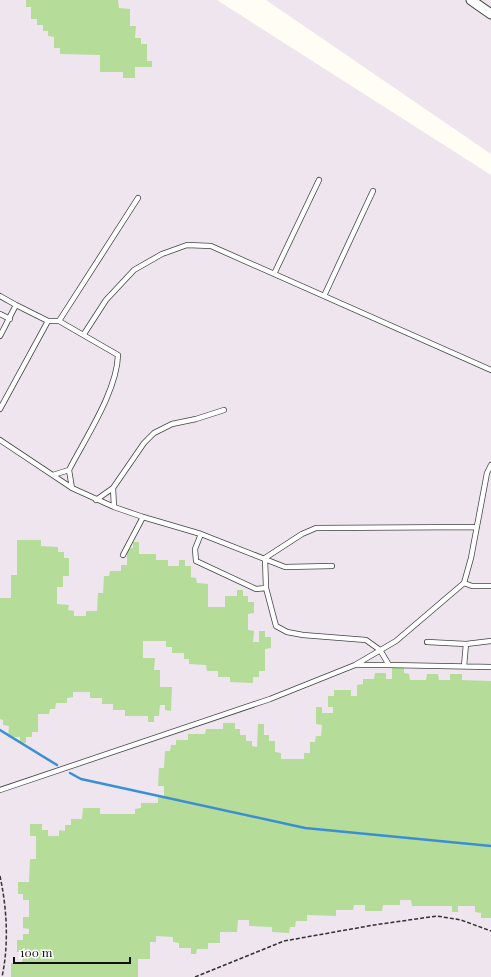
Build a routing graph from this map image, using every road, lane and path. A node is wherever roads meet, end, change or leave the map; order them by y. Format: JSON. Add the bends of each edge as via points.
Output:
{"nodes":[{"id":1,"x":471,"y":0,"type":"edge"},
{"id":2,"x":491,"y":14,"type":"edge"},
{"id":3,"x":319,"y":180,"type":"dead end"},
{"id":4,"x":373,"y":191,"type":"dead end"},
{"id":5,"x":138,"y":198,"type":"dead end"},
{"id":6,"x":274,"y":274,"type":"junction"},
{"id":7,"x":0,"y":296,"type":"edge"},
{"id":8,"x":324,"y":296,"type":"junction"},
{"id":9,"x":16,"y":305,"type":"junction"},
{"id":10,"x":0,"y":314,"type":"edge"},
{"id":11,"x":10,"y":319,"type":"junction"},
{"id":12,"x":48,"y":321,"type":"junction"},
{"id":13,"x":59,"y":321,"type":"junction"},
{"id":14,"x":84,"y":334,"type":"junction"},
{"id":15,"x":0,"y":336,"type":"edge"},
{"id":16,"x":491,"y":370,"type":"edge"},
{"id":17,"x":0,"y":409,"type":"edge"},
{"id":18,"x":224,"y":410,"type":"dead end"},
{"id":19,"x":0,"y":440,"type":"edge"},
{"id":20,"x":491,"y":465,"type":"edge"},
{"id":21,"x":70,"y":470,"type":"junction"},
{"id":22,"x":53,"y":475,"type":"junction"},
{"id":23,"x":72,"y":488,"type":"junction"},
{"id":24,"x":113,"y":488,"type":"junction"},
{"id":25,"x":484,"y":488,"type":"junction"},
{"id":26,"x":491,"y":488,"type":"edge"},
{"id":27,"x":96,"y":500,"type":"junction"},
{"id":28,"x":114,"y":507,"type":"junction"},
{"id":29,"x":143,"y":518,"type":"junction"},
{"id":30,"x":477,"y":527,"type":"junction"},
{"id":31,"x":201,"y":534,"type":"junction"},
{"id":32,"x":123,"y":555,"type":"dead end"},
{"id":33,"x":265,"y":558,"type":"junction"},
{"id":34,"x":332,"y":566,"type":"dead end"},
{"id":35,"x":464,"y":583,"type":"junction"},
{"id":36,"x":491,"y":586,"type":"edge"},
{"id":37,"x":266,"y":588,"type":"junction"},
{"id":38,"x":427,"y":642,"type":"dead end"},
{"id":39,"x":491,"y":642,"type":"edge"},
{"id":40,"x":466,"y":644,"type":"junction"},
{"id":41,"x":380,"y":650,"type":"junction"},
{"id":42,"x":355,"y":665,"type":"junction"},
{"id":43,"x":389,"y":665,"type":"junction"},
{"id":44,"x":464,"y":666,"type":"junction"},
{"id":45,"x":491,"y":667,"type":"edge"},
{"id":46,"x":0,"y":790,"type":"edge"},
{"id":47,"x":0,"y":876,"type":"edge"},
{"id":48,"x":491,"y":931,"type":"edge"},
{"id":49,"x":2,"y":977,"type":"edge"},
{"id":50,"x":195,"y":977,"type":"edge"}],
"edges":[{"from":1,"to":2,"type":"street"},
{"from":3,"to":6,"type":"lane"},
{"from":4,"to":8,"type":"lane"},
{"from":5,"to":13,"type":"lane"},
{"from":6,"to":8,"type":"lane"},
{"from":6,"to":14,"type":"lane","via":[[212,246],[187,245],[162,254],[134,270],[106,300]]},
{"from":7,"to":9,"type":"lane"},
{"from":8,"to":16,"type":"lane"},
{"from":9,"to":11,"type":"lane"},
{"from":9,"to":12,"type":"lane"},
{"from":10,"to":11,"type":"lane"},
{"from":11,"to":15,"type":"lane"},
{"from":12,"to":13,"type":"lane"},
{"from":12,"to":17,"type":"lane"},
{"from":13,"to":14,"type":"lane"},
{"from":14,"to":21,"type":"lane","via":[[118,355],[117,368],[109,391]]},
{"from":18,"to":24,"type":"lane","via":[[172,424],[154,433],[144,443]]},
{"from":19,"to":22,"type":"lane"},
{"from":20,"to":25,"type":"lane"},
{"from":21,"to":22,"type":"lane"},
{"from":21,"to":23,"type":"lane"},
{"from":22,"to":23,"type":"lane"},
{"from":23,"to":27,"type":"lane"},
{"from":24,"to":27,"type":"lane"},
{"from":24,"to":28,"type":"lane"},
{"from":25,"to":26,"type":"lane"},
{"from":25,"to":30,"type":"lane"},
{"from":27,"to":28,"type":"lane"},
{"from":28,"to":29,"type":"lane"},
{"from":29,"to":31,"type":"lane"},
{"from":29,"to":32,"type":"lane"},
{"from":30,"to":33,"type":"lane","via":[[316,528]]},
{"from":30,"to":35,"type":"lane"},
{"from":31,"to":33,"type":"lane"},
{"from":31,"to":37,"type":"lane","via":[[195,550],[196,560],[256,589]]},
{"from":33,"to":34,"type":"lane","via":[[285,567]]},
{"from":33,"to":37,"type":"lane"},
{"from":35,"to":36,"type":"lane","via":[[472,586]]},
{"from":35,"to":41,"type":"lane","via":[[396,641]]},
{"from":37,"to":41,"type":"lane","via":[[276,626],[287,632],[366,640]]},
{"from":38,"to":40,"type":"lane"},
{"from":39,"to":40,"type":"lane"},
{"from":40,"to":44,"type":"lane"},
{"from":41,"to":42,"type":"lane"},
{"from":41,"to":43,"type":"lane"},
{"from":42,"to":43,"type":"lane"},
{"from":42,"to":46,"type":"lane","via":[[270,699]]},
{"from":43,"to":44,"type":"lane"},
{"from":44,"to":45,"type":"lane"},
{"from":47,"to":49,"type":"path","via":[[4,897],[6,956]]},
{"from":48,"to":50,"type":"path","via":[[461,920],[437,916],[374,925],[284,941]]}]}
